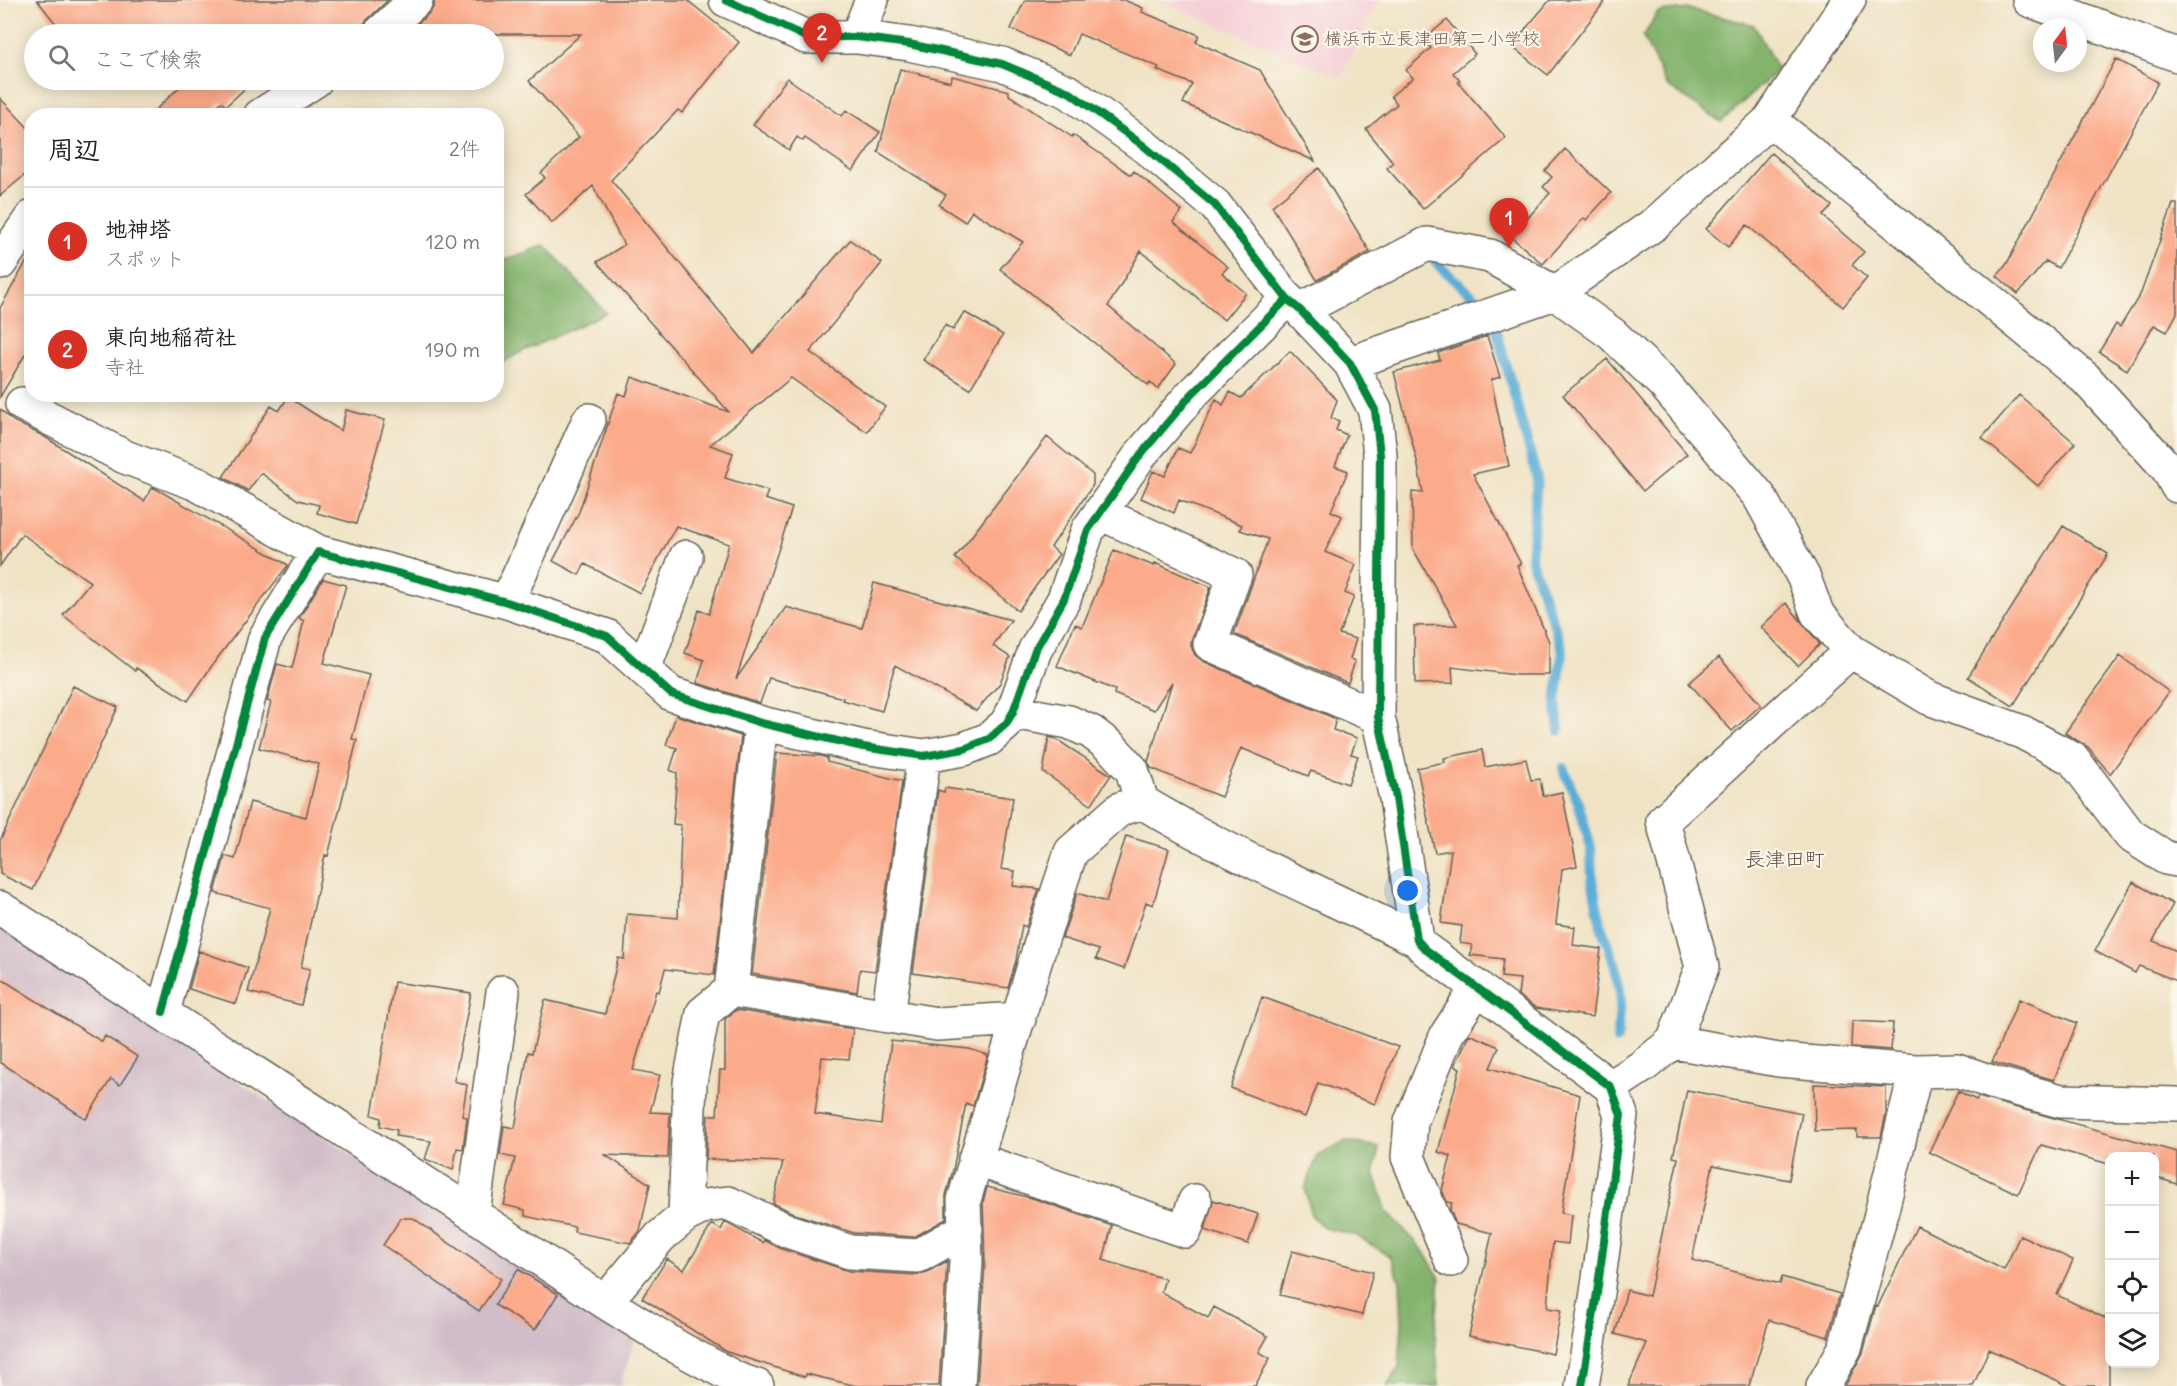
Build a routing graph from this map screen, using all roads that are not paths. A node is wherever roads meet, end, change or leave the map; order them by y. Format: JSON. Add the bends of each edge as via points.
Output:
{"nodes":[{"id":1,"x":416,"y":0,"type":"edge"},
{"id":2,"x":726,"y":0,"type":"edge"},
{"id":3,"x":872,"y":0,"type":"edge"},
{"id":4,"x":1849,"y":0,"type":"edge"},
{"id":5,"x":2028,"y":0,"type":"edge"},
{"id":6,"x":390,"y":24,"type":"edge"},
{"id":7,"x":857,"y":37,"type":"junction"},
{"id":8,"x":2177,"y":55,"type":"edge"},
{"id":9,"x":300,"y":90,"type":"edge"},
{"id":10,"x":272,"y":108,"type":"edge"},
{"id":11,"x":1770,"y":120,"type":"junction"},
{"id":12,"x":24,"y":228,"type":"edge"},
{"id":13,"x":0,"y":263,"type":"edge"},
{"id":14,"x":1555,"y":293,"type":"junction"},
{"id":15,"x":1293,"y":305,"type":"junction"},
{"id":16,"x":1350,"y":363,"type":"junction"},
{"id":17,"x":18,"y":404,"type":"edge"},
{"id":18,"x":589,"y":420,"type":"dead end"},
{"id":19,"x":2177,"y":486,"type":"edge"},
{"id":20,"x":1100,"y":513,"type":"junction"},
{"id":21,"x":318,"y":552,"type":"junction"},
{"id":22,"x":686,"y":556,"type":"dead end"},
{"id":23,"x":507,"y":602,"type":"junction"},
{"id":24,"x":1851,"y":651,"type":"junction"},
{"id":25,"x":644,"y":669,"type":"junction"},
{"id":26,"x":1013,"y":712,"type":"junction"},
{"id":27,"x":1378,"y":717,"type":"junction"},
{"id":28,"x":761,"y":723,"type":"junction"},
{"id":29,"x":924,"y":756,"type":"junction"},
{"id":30,"x":1142,"y":802,"type":"junction"},
{"id":31,"x":2177,"y":860,"type":"edge"},
{"id":32,"x":0,"y":908,"type":"edge"},
{"id":33,"x":1417,"y":940,"type":"junction"},
{"id":34,"x":1478,"y":987,"type":"junction"},
{"id":35,"x":731,"y":990,"type":"junction"},
{"id":36,"x":503,"y":992,"type":"dead end"},
{"id":37,"x":163,"y":1012,"type":"junction"},
{"id":38,"x":888,"y":1016,"type":"junction"},
{"id":39,"x":1020,"y":1019,"type":"junction"},
{"id":40,"x":1673,"y":1042,"type":"junction"},
{"id":41,"x":1916,"y":1071,"type":"junction"},
{"id":42,"x":1611,"y":1087,"type":"junction"},
{"id":43,"x":2177,"y":1104,"type":"edge"},
{"id":44,"x":975,"y":1159,"type":"junction"},
{"id":45,"x":1195,"y":1201,"type":"dead end"},
{"id":46,"x":472,"y":1214,"type":"junction"},
{"id":47,"x":685,"y":1216,"type":"junction"},
{"id":48,"x":966,"y":1229,"type":"junction"},
{"id":49,"x":1451,"y":1260,"type":"dead end"},
{"id":50,"x":605,"y":1302,"type":"junction"},
{"id":51,"x":757,"y":1386,"type":"edge"},
{"id":52,"x":958,"y":1386,"type":"edge"},
{"id":53,"x":1582,"y":1386,"type":"edge"},
{"id":54,"x":1822,"y":1386,"type":"edge"}],
"edges":[{"from":1,"to":6,"type":"street"},
{"from":2,"to":7,"type":"street","via":[[807,36]]},
{"from":3,"to":7,"type":"street"},
{"from":4,"to":11,"type":"street"},
{"from":5,"to":8,"type":"street"},
{"from":7,"to":15,"type":"street","via":[[1002,64],[1069,92],[1144,146],[1215,205]]},
{"from":9,"to":10,"type":"street"},
{"from":11,"to":14,"type":"street","via":[[1656,223]]},
{"from":11,"to":19,"type":"street","via":[[2085,378],[2168,469]]},
{"from":12,"to":13,"type":"street"},
{"from":14,"to":15,"type":"street","via":[[1490,256],[1427,244]]},
{"from":14,"to":16,"type":"street"},
{"from":14,"to":24,"type":"street","via":[[1612,334],[1664,384],[1759,496],[1804,578],[1817,613]]},
{"from":15,"to":16,"type":"street"},
{"from":15,"to":20,"type":"street","via":[[1191,395],[1141,454]]},
{"from":16,"to":27,"type":"street","via":[[1375,410],[1380,456]]},
{"from":17,"to":21,"type":"street","via":[[125,457],[197,484]]},
{"from":18,"to":23,"type":"street"},
{"from":20,"to":26,"type":"street","via":[[1088,530],[1064,599],[1035,650]]},
{"from":20,"to":27,"type":"street","via":[[1235,575],[1209,644]]},
{"from":21,"to":23,"type":"street"},
{"from":21,"to":37,"type":"street","via":[[265,638]]},
{"from":22,"to":25,"type":"street"},
{"from":23,"to":25,"type":"street","via":[[607,636]]},
{"from":24,"to":31,"type":"street","via":[[1929,698],[2022,732],[2073,759],[2130,835],[2166,858]]},
{"from":24,"to":40,"type":"street","via":[[1663,821],[1702,967]]},
{"from":25,"to":28,"type":"street","via":[[671,694]]},
{"from":26,"to":29,"type":"street","via":[[989,739],[964,750]]},
{"from":26,"to":30,"type":"street","via":[[1069,722],[1090,732],[1111,747],[1131,770]]},
{"from":27,"to":33,"type":"street","via":[[1396,798]]},
{"from":28,"to":29,"type":"street","via":[[863,747]]},
{"from":28,"to":35,"type":"street"},
{"from":29,"to":38,"type":"street"},
{"from":30,"to":33,"type":"street","via":[[1260,866]]},
{"from":30,"to":39,"type":"street","via":[[1120,809],[1071,852]]},
{"from":32,"to":37,"type":"street"},
{"from":33,"to":34,"type":"street"},
{"from":34,"to":42,"type":"street"},
{"from":34,"to":49,"type":"street","via":[[1447,1034],[1411,1122],[1408,1157]]},
{"from":35,"to":38,"type":"street"},
{"from":35,"to":47,"type":"street","via":[[703,1013],[690,1082]]},
{"from":36,"to":46,"type":"street"},
{"from":37,"to":46,"type":"street"},
{"from":38,"to":39,"type":"street","via":[[937,1024]]},
{"from":39,"to":44,"type":"street"},
{"from":40,"to":41,"type":"street","via":[[1779,1060]]},
{"from":40,"to":42,"type":"street"},
{"from":41,"to":43,"type":"street","via":[[1957,1070],[2061,1101]]},
{"from":41,"to":54,"type":"street","via":[[1845,1348]]},
{"from":42,"to":53,"type":"street","via":[[1621,1115]]},
{"from":44,"to":45,"type":"street","via":[[1185,1232]]},
{"from":44,"to":48,"type":"street","via":[[964,1200]]},
{"from":46,"to":50,"type":"street"},
{"from":47,"to":48,"type":"street","via":[[705,1206],[728,1203],[788,1231],[850,1252],[918,1256]]},
{"from":47,"to":50,"type":"street","via":[[660,1238]]},
{"from":48,"to":52,"type":"street"},
{"from":50,"to":51,"type":"street","via":[[679,1348]]}]}
